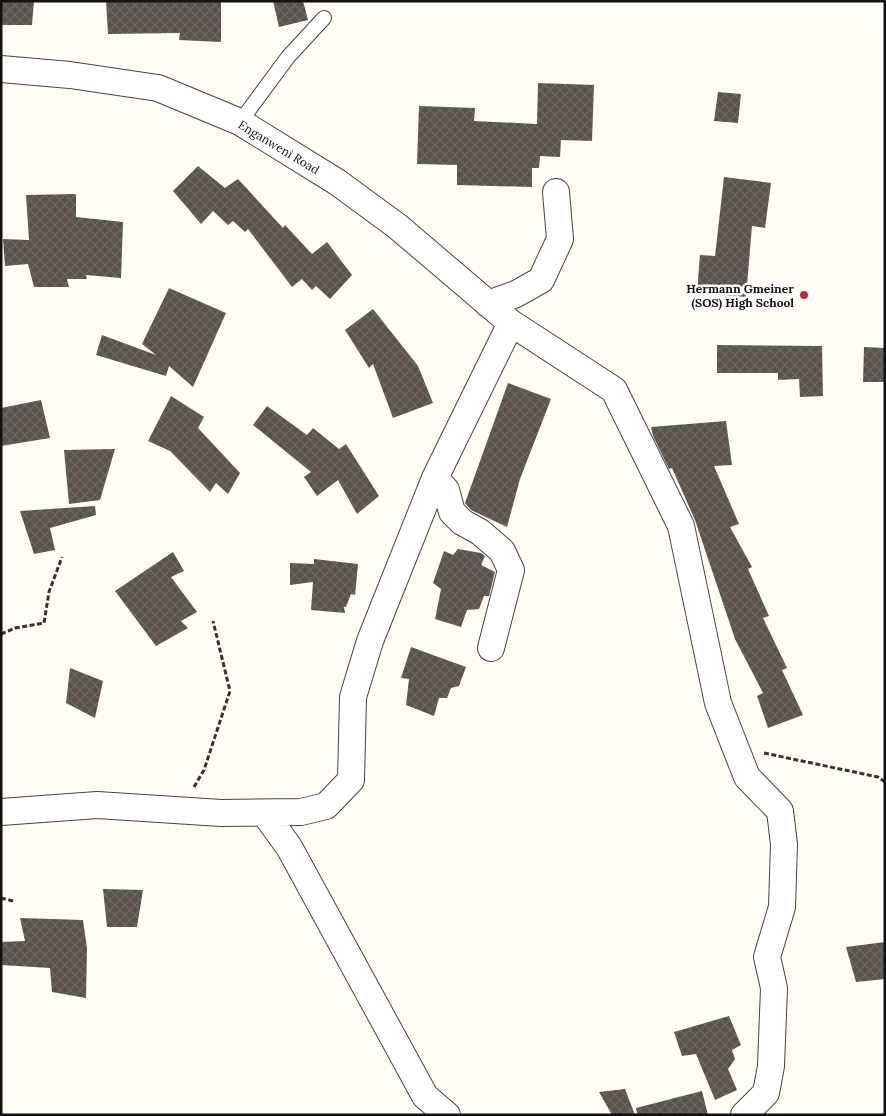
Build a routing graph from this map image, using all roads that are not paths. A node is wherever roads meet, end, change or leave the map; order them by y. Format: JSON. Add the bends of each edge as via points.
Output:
{"nodes":[{"id":1,"x":324,"y":18,"type":"dead end"},
{"id":2,"x":1,"y":69,"type":"edge"},
{"id":3,"x":240,"y":122,"type":"junction"},
{"id":4,"x":556,"y":192,"type":"dead end"},
{"id":5,"x":488,"y":304,"type":"junction"},
{"id":6,"x":511,"y":323,"type":"junction"},
{"id":7,"x":435,"y":478,"type":"junction"},
{"id":8,"x":492,"y":648,"type":"dead end"},
{"id":9,"x":1,"y":812,"type":"edge"},
{"id":10,"x":265,"y":814,"type":"junction"},
{"id":11,"x":447,"y":1115,"type":"edge"},
{"id":12,"x":744,"y":1115,"type":"edge"}],
"edges":[{"from":1,"to":3,"type":"lane","via":[[288,57]]},
{"from":2,"to":3,"type":"street","name":"Enganweni Road","via":[[158,88]]},
{"from":3,"to":5,"type":"street","name":"Enganweni Road","via":[[337,182],[397,226]]},
{"from":4,"to":5,"type":"street","via":[[560,239],[541,280]]},
{"from":5,"to":6,"type":"street","name":"Enganweni Road"},
{"from":6,"to":7,"type":"street"},
{"from":6,"to":12,"type":"street","name":"Enganweni Road","via":[[614,390],[682,526],[718,703],[747,777],[780,811],[784,844],[782,907],[767,957],[774,988],[771,1066],[766,1092]]},
{"from":7,"to":8,"type":"street","via":[[446,490],[452,512],[502,551],[511,570]]},
{"from":7,"to":10,"type":"street","via":[[370,642],[353,697],[351,780],[326,806],[301,812]]},
{"from":9,"to":10,"type":"street","via":[[97,805]]},
{"from":10,"to":11,"type":"street","via":[[289,848],[425,1096]]}]}
